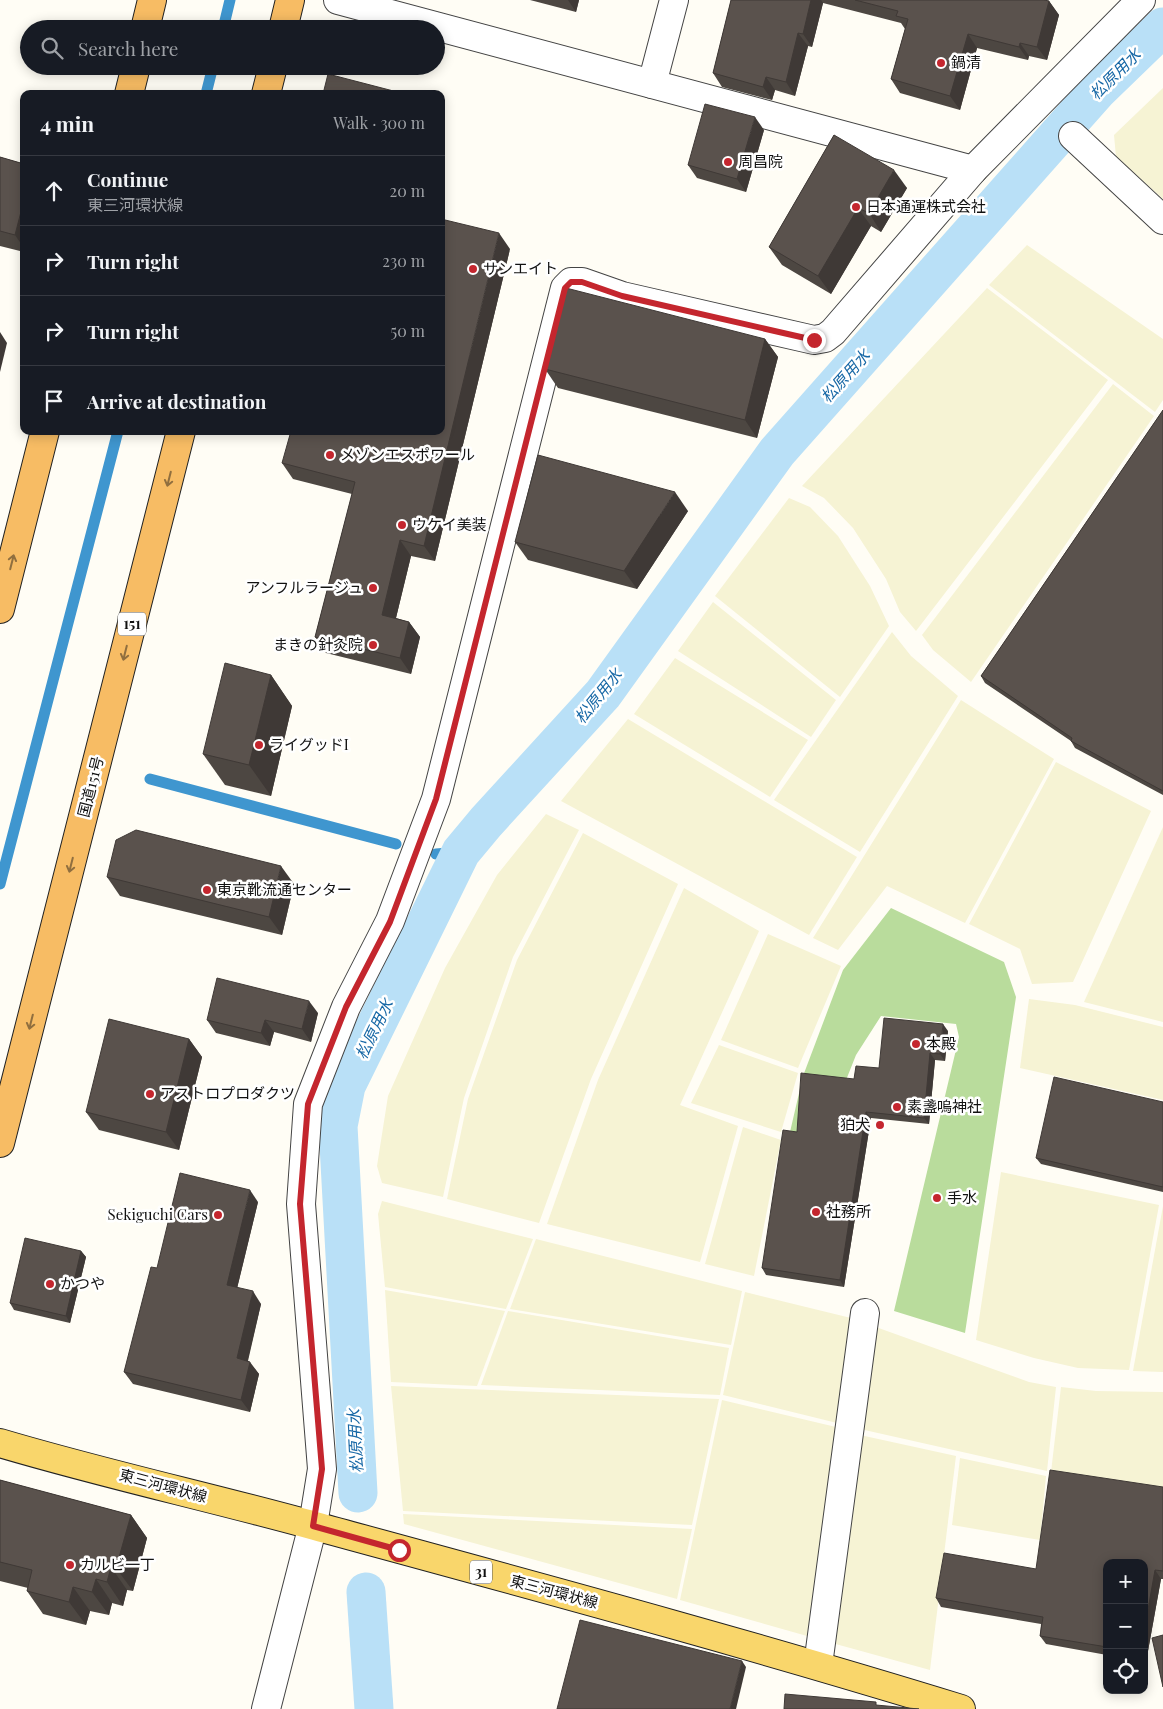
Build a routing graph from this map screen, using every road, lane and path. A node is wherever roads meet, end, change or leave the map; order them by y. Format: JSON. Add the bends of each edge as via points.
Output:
{"nodes":[{"id":1,"x":152,"y":0,"type":"edge"},
{"id":2,"x":290,"y":0,"type":"edge"},
{"id":3,"x":338,"y":0,"type":"edge"},
{"id":4,"x":674,"y":0,"type":"edge"},
{"id":5,"x":1140,"y":0,"type":"edge"},
{"id":6,"x":147,"y":20,"type":"edge"},
{"id":7,"x":285,"y":20,"type":"edge"},
{"id":8,"x":413,"y":20,"type":"edge"},
{"id":9,"x":445,"y":29,"type":"edge"},
{"id":10,"x":134,"y":75,"type":"edge"},
{"id":11,"x":271,"y":75,"type":"edge"},
{"id":12,"x":652,"y":84,"type":"junction"},
{"id":13,"x":130,"y":90,"type":"edge"},
{"id":14,"x":267,"y":90,"type":"edge"},
{"id":15,"x":1073,"y":136,"type":"dead end"},
{"id":16,"x":973,"y":170,"type":"junction"},
{"id":17,"x":1163,"y":220,"type":"edge"},
{"id":18,"x":43,"y":435,"type":"edge"},
{"id":19,"x":180,"y":435,"type":"edge"},
{"id":20,"x":0,"y":609,"type":"edge"},
{"id":21,"x":0,"y":1143,"type":"edge"},
{"id":22,"x":865,"y":1314,"type":"dead end"},
{"id":23,"x":0,"y":1443,"type":"edge"},
{"id":24,"x":313,"y":1526,"type":"junction"},
{"id":25,"x":818,"y":1665,"type":"junction"},
{"id":26,"x":266,"y":1709,"type":"edge"},
{"id":27,"x":961,"y":1709,"type":"edge"}],
"edges":[{"from":1,"to":6,"type":"highway"},
{"from":2,"to":7,"type":"highway"},
{"from":3,"to":8,"type":"street"},
{"from":4,"to":12,"type":"street"},
{"from":5,"to":16,"type":"street","via":[[1047,107]]},
{"from":9,"to":12,"type":"street"},
{"from":10,"to":13,"type":"highway"},
{"from":11,"to":14,"type":"highway"},
{"from":12,"to":16,"type":"street"},
{"from":15,"to":17,"type":"street"},
{"from":16,"to":24,"type":"street","via":[[825,338],[814,340],[622,296],[582,282],[571,282],[565,288],[436,799],[390,922],[346,1007],[308,1104],[300,1204],[322,1469]]},
{"from":20,"to":18,"type":"highway","one_way":true},
{"from":19,"to":21,"type":"highway","name":"国道151号","number":"151","one_way":true},
{"from":22,"to":25,"type":"street"},
{"from":23,"to":24,"type":"main road","name":"東三河環状線","number":"31"},
{"from":24,"to":25,"type":"main road","name":"東三河環状線","number":"31"},
{"from":24,"to":26,"type":"street"},
{"from":25,"to":27,"type":"main road","name":"東三河環状線","number":"31"}]}
